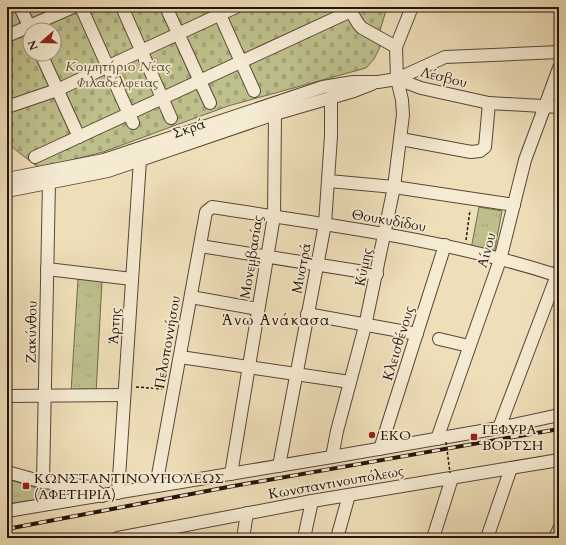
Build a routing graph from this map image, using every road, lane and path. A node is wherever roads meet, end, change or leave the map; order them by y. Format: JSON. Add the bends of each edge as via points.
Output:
{"nodes":[{"id":1,"x":20,"y":7,"type":"edge"},
{"id":2,"x":73,"y":7,"type":"edge"},
{"id":3,"x":81,"y":7,"type":"edge"},
{"id":4,"x":122,"y":7,"type":"edge"},
{"id":5,"x":166,"y":7,"type":"edge"},
{"id":6,"x":236,"y":7,"type":"edge"},
{"id":7,"x":412,"y":7,"type":"edge"},
{"id":8,"x":349,"y":9,"type":"edge"},
{"id":9,"x":218,"y":11,"type":"edge"},
{"id":10,"x":27,"y":22,"type":"edge"},
{"id":11,"x":42,"y":22,"type":"edge"},
{"id":12,"x":22,"y":31,"type":"edge"},
{"id":13,"x":178,"y":34,"type":"junction"},
{"id":14,"x":7,"y":36,"type":"edge"},
{"id":15,"x":396,"y":46,"type":"junction"},
{"id":16,"x":140,"y":51,"type":"junction"},
{"id":17,"x":559,"y":52,"type":"edge"},
{"id":18,"x":45,"y":62,"type":"edge"},
{"id":19,"x":241,"y":62,"type":"junction"},
{"id":20,"x":107,"y":65,"type":"junction"},
{"id":21,"x":559,"y":68,"type":"edge"},
{"id":22,"x":397,"y":79,"type":"junction"},
{"id":23,"x":200,"y":81,"type":"junction"},
{"id":24,"x":378,"y":82,"type":"junction"},
{"id":25,"x":57,"y":90,"type":"junction"},
{"id":26,"x":254,"y":91,"type":"dead end"},
{"id":27,"x":331,"y":97,"type":"junction"},
{"id":28,"x":162,"y":98,"type":"junction"},
{"id":29,"x":210,"y":103,"type":"dead end"},
{"id":30,"x":488,"y":103,"type":"junction"},
{"id":31,"x":546,"y":104,"type":"junction"},
{"id":32,"x":7,"y":106,"type":"edge"},
{"id":33,"x":559,"y":107,"type":"edge"},
{"id":34,"x":275,"y":114,"type":"junction"},
{"id":35,"x":131,"y":118,"type":"junction"},
{"id":36,"x":171,"y":118,"type":"dead end"},
{"id":37,"x":79,"y":137,"type":"junction"},
{"id":38,"x":401,"y":139,"type":"junction"},
{"id":39,"x":35,"y":157,"type":"dead end"},
{"id":40,"x":140,"y":160,"type":"junction"},
{"id":41,"x":7,"y":179,"type":"edge"},
{"id":42,"x":328,"y":181,"type":"junction"},
{"id":43,"x":49,"y":182,"type":"junction"},
{"id":44,"x":394,"y":187,"type":"junction"},
{"id":45,"x":7,"y":191,"type":"edge"},
{"id":46,"x":471,"y":199,"type":"junction"},
{"id":47,"x":514,"y":205,"type":"junction"},
{"id":48,"x":212,"y":207,"type":"joint"},
{"id":49,"x":274,"y":216,"type":"junction"},
{"id":50,"x":325,"y":224,"type":"junction"},
{"id":51,"x":386,"y":234,"type":"junction"},
{"id":52,"x":445,"y":245,"type":"junction"},
{"id":53,"x":200,"y":246,"type":"junction"},
{"id":54,"x":464,"y":249,"type":"junction"},
{"id":55,"x":267,"y":256,"type":"junction"},
{"id":56,"x":500,"y":260,"type":"junction"},
{"id":57,"x":317,"y":264,"type":"junction"},
{"id":58,"x":47,"y":268,"type":"junction"},
{"id":59,"x":377,"y":274,"type":"junction"},
{"id":60,"x":558,"y":274,"type":"edge"},
{"id":61,"x":132,"y":279,"type":"junction"},
{"id":62,"x":191,"y":297,"type":"junction"},
{"id":63,"x":258,"y":309,"type":"junction"},
{"id":64,"x":307,"y":314,"type":"junction"},
{"id":65,"x":365,"y":326,"type":"junction"},
{"id":66,"x":416,"y":334,"type":"junction"},
{"id":67,"x":439,"y":339,"type":"dead end"},
{"id":68,"x":469,"y":346,"type":"junction"},
{"id":69,"x":180,"y":357,"type":"junction"},
{"id":70,"x":249,"y":368,"type":"junction"},
{"id":71,"x":297,"y":373,"type":"junction"},
{"id":72,"x":350,"y":382,"type":"junction"},
{"id":73,"x":174,"y":389,"type":"junction"},
{"id":74,"x":125,"y":390,"type":"junction"},
{"id":75,"x":7,"y":396,"type":"edge"},
{"id":76,"x":45,"y":396,"type":"junction"},
{"id":77,"x":559,"y":405,"type":"edge"},
{"id":78,"x":557,"y":416,"type":"edge"},
{"id":79,"x":499,"y":428,"type":"junction"},
{"id":80,"x":441,"y":441,"type":"junction"},
{"id":81,"x":380,"y":449,"type":"junction"},
{"id":82,"x":332,"y":457,"type":"junction"},
{"id":83,"x":559,"y":460,"type":"edge"},
{"id":84,"x":279,"y":466,"type":"junction"},
{"id":85,"x":511,"y":468,"type":"junction"},
{"id":86,"x":7,"y":472,"type":"edge"},
{"id":87,"x":231,"y":474,"type":"junction"},
{"id":88,"x":451,"y":475,"type":"junction"},
{"id":89,"x":43,"y":482,"type":"junction"},
{"id":90,"x":156,"y":486,"type":"junction"},
{"id":91,"x":118,"y":493,"type":"junction"},
{"id":92,"x":349,"y":495,"type":"junction"},
{"id":93,"x":102,"y":496,"type":"junction"},
{"id":94,"x":312,"y":501,"type":"junction"},
{"id":95,"x":7,"y":511,"type":"edge"},
{"id":96,"x":247,"y":513,"type":"junction"},
{"id":97,"x":559,"y":529,"type":"edge"},
{"id":98,"x":167,"y":533,"type":"edge"},
{"id":99,"x":118,"y":538,"type":"edge"},
{"id":100,"x":243,"y":538,"type":"edge"},
{"id":101,"x":304,"y":538,"type":"edge"},
{"id":102,"x":337,"y":538,"type":"edge"},
{"id":103,"x":433,"y":538,"type":"edge"},
{"id":104,"x":487,"y":538,"type":"edge"},
{"id":105,"x":555,"y":538,"type":"edge"}],
"edges":[{"from":1,"to":10,"type":"street"},
{"from":2,"to":11,"type":"street"},
{"from":3,"to":20,"type":"street"},
{"from":4,"to":16,"type":"street"},
{"from":5,"to":13,"type":"street"},
{"from":6,"to":9,"type":"street"},
{"from":7,"to":15,"type":"street"},
{"from":8,"to":15,"type":"street","via":[[362,28]]},
{"from":8,"to":19,"type":"street"},
{"from":9,"to":13,"type":"street"},
{"from":9,"to":19,"type":"street"},
{"from":12,"to":14,"type":"street"},
{"from":13,"to":16,"type":"street"},
{"from":13,"to":23,"type":"street"},
{"from":15,"to":22,"type":"street"},
{"from":16,"to":20,"type":"street"},
{"from":16,"to":28,"type":"street"},
{"from":17,"to":22,"type":"street","via":[[442,57]]},
{"from":18,"to":25,"type":"street"},
{"from":19,"to":23,"type":"street"},
{"from":19,"to":26,"type":"street"},
{"from":20,"to":25,"type":"street"},
{"from":20,"to":35,"type":"street"},
{"from":21,"to":31,"type":"street","name":"Αίνου"},
{"from":22,"to":24,"type":"street","name":"Σκρά"},
{"from":22,"to":30,"type":"street","name":"Λέσβου","via":[[420,88]]},
{"from":22,"to":38,"type":"street","name":"Κύμης","via":[[402,100]]},
{"from":23,"to":28,"type":"street"},
{"from":23,"to":29,"type":"street"},
{"from":24,"to":27,"type":"street","name":"Σκρά"},
{"from":24,"to":41,"type":"street","name":"Σκρά","via":[[353,82],[323,87],[104,160]]},
{"from":25,"to":32,"type":"street"},
{"from":25,"to":37,"type":"street"},
{"from":27,"to":34,"type":"street","name":"Σκρά"},
{"from":27,"to":42,"type":"street","name":"Μυστρά"},
{"from":28,"to":35,"type":"street"},
{"from":28,"to":36,"type":"street"},
{"from":30,"to":31,"type":"street","name":"Λέσβου"},
{"from":30,"to":38,"type":"street","via":[[485,147],[480,151],[472,152]]},
{"from":31,"to":33,"type":"street","name":"Λέσβου"},
{"from":31,"to":47,"type":"street","name":"Αίνου","via":[[525,160]]},
{"from":34,"to":40,"type":"street","name":"Σκρά"},
{"from":34,"to":49,"type":"street","name":"Μονεμβασίας"},
{"from":35,"to":37,"type":"street"},
{"from":37,"to":39,"type":"street"},
{"from":38,"to":44,"type":"street","name":"Κύμης"},
{"from":40,"to":43,"type":"street","name":"Σκρά","via":[[108,171]]},
{"from":40,"to":61,"type":"street","name":"Άρτης"},
{"from":42,"to":44,"type":"street"},
{"from":42,"to":50,"type":"street","name":"Μυστρά"},
{"from":43,"to":45,"type":"street","name":"Σκρά"},
{"from":43,"to":58,"type":"street","name":"Ζακύνθου"},
{"from":44,"to":46,"type":"street"},
{"from":44,"to":51,"type":"street","name":"Κύμης"},
{"from":46,"to":47,"type":"street"},
{"from":46,"to":54,"type":"path"},
{"from":47,"to":56,"type":"street","name":"Αίνου"},
{"from":48,"to":49,"type":"street","name":"Θουκυδίδου"},
{"from":48,"to":53,"type":"street","name":"Πελοποννήσου","via":[[206,212]]},
{"from":49,"to":50,"type":"street","name":"Θουκυδίδου"},
{"from":49,"to":55,"type":"street","name":"Μονεμβασίας"},
{"from":50,"to":51,"type":"street","name":"Θουκυδίδου"},
{"from":50,"to":57,"type":"street","name":"Μυστρά"},
{"from":51,"to":52,"type":"street","name":"Θουκυδίδου"},
{"from":51,"to":59,"type":"street","name":"Κύμης"},
{"from":52,"to":54,"type":"street","name":"Θουκυδίδου"},
{"from":52,"to":66,"type":"street","name":"Κλεισθένους"},
{"from":53,"to":55,"type":"street"},
{"from":53,"to":62,"type":"street","name":"Πελοποννήσου"},
{"from":54,"to":56,"type":"street","name":"Θουκυδίδου"},
{"from":55,"to":57,"type":"street"},
{"from":55,"to":63,"type":"street","name":"Μονεμβασίας"},
{"from":56,"to":60,"type":"street","name":"Θουκυδίδου"},
{"from":56,"to":68,"type":"street","name":"Αίνου"},
{"from":57,"to":59,"type":"street"},
{"from":57,"to":64,"type":"street","name":"Μυστρά"},
{"from":58,"to":61,"type":"street"},
{"from":58,"to":76,"type":"street","name":"Ζακύνθου"},
{"from":59,"to":65,"type":"street","name":"Κύμης"},
{"from":60,"to":79,"type":"street"},
{"from":61,"to":74,"type":"street","name":"Άρτης"},
{"from":62,"to":63,"type":"street"},
{"from":62,"to":69,"type":"street","name":"Πελοποννήσου"},
{"from":63,"to":70,"type":"street","name":"Μονεμβασίας"},
{"from":64,"to":65,"type":"street"},
{"from":64,"to":71,"type":"street","name":"Μυστρά"},
{"from":65,"to":66,"type":"street"},
{"from":65,"to":72,"type":"street","name":"Κύμης"},
{"from":66,"to":81,"type":"street","name":"Κλεισθένους"},
{"from":67,"to":68,"type":"street"},
{"from":68,"to":80,"type":"street","name":"Αίνου"},
{"from":69,"to":70,"type":"street"},
{"from":69,"to":73,"type":"street","name":"Πελοποννήσου"},
{"from":70,"to":71,"type":"street"},
{"from":70,"to":87,"type":"street","name":"Μονεμβασίας"},
{"from":71,"to":72,"type":"street"},
{"from":71,"to":84,"type":"street","name":"Μυστρά"},
{"from":72,"to":82,"type":"street","name":"Κύμης"},
{"from":73,"to":74,"type":"path"},
{"from":73,"to":90,"type":"street","name":"Πελοποννήσου"},
{"from":74,"to":76,"type":"street"},
{"from":74,"to":91,"type":"street","name":"Άρτης"},
{"from":75,"to":76,"type":"street"},
{"from":76,"to":89,"type":"street","name":"Ζακύνθου"},
{"from":77,"to":78,"type":"street"},
{"from":78,"to":79,"type":"street","name":"Κωνσταντινουπόλεως"},
{"from":79,"to":80,"type":"street","name":"Κωνσταντινουπόλεως"},
{"from":80,"to":81,"type":"street","name":"Κωνσταντινουπόλεως"},
{"from":80,"to":88,"type":"path","bridge":true},
{"from":81,"to":82,"type":"street","name":"Κωνσταντινουπόλεως"},
{"from":82,"to":84,"type":"street","name":"Κωνσταντινουπόλεως"},
{"from":83,"to":85,"type":"street","name":"Κωνσταντινουπόλεως"},
{"from":84,"to":87,"type":"street","name":"Κωνσταντινουπόλεως"},
{"from":85,"to":88,"type":"street","name":"Κωνσταντινουπόλεως"},
{"from":85,"to":104,"type":"street"},
{"from":86,"to":89,"type":"street"},
{"from":87,"to":90,"type":"street","name":"Κωνσταντινουπόλεως"},
{"from":88,"to":92,"type":"street","name":"Κωνσταντινουπόλεως"},
{"from":88,"to":103,"type":"street"},
{"from":89,"to":93,"type":"street","via":[[91,486]]},
{"from":90,"to":91,"type":"street","name":"Κωνσταντινουπόλεως"},
{"from":91,"to":93,"type":"street","name":"Κωνσταντινουπόλεως"},
{"from":92,"to":94,"type":"street","name":"Κωνσταντινουπόλεως"},
{"from":92,"to":102,"type":"street"},
{"from":93,"to":95,"type":"street","name":"Κωνσταντινουπόλεως"},
{"from":94,"to":96,"type":"street","name":"Κωνσταντινουπόλεως"},
{"from":94,"to":101,"type":"street"},
{"from":96,"to":98,"type":"street","name":"Κωνσταντινουπόλεως"},
{"from":96,"to":100,"type":"street"},
{"from":97,"to":105,"type":"street"},
{"from":98,"to":99,"type":"street","name":"Κωνσταντινουπόλεως"}]}
